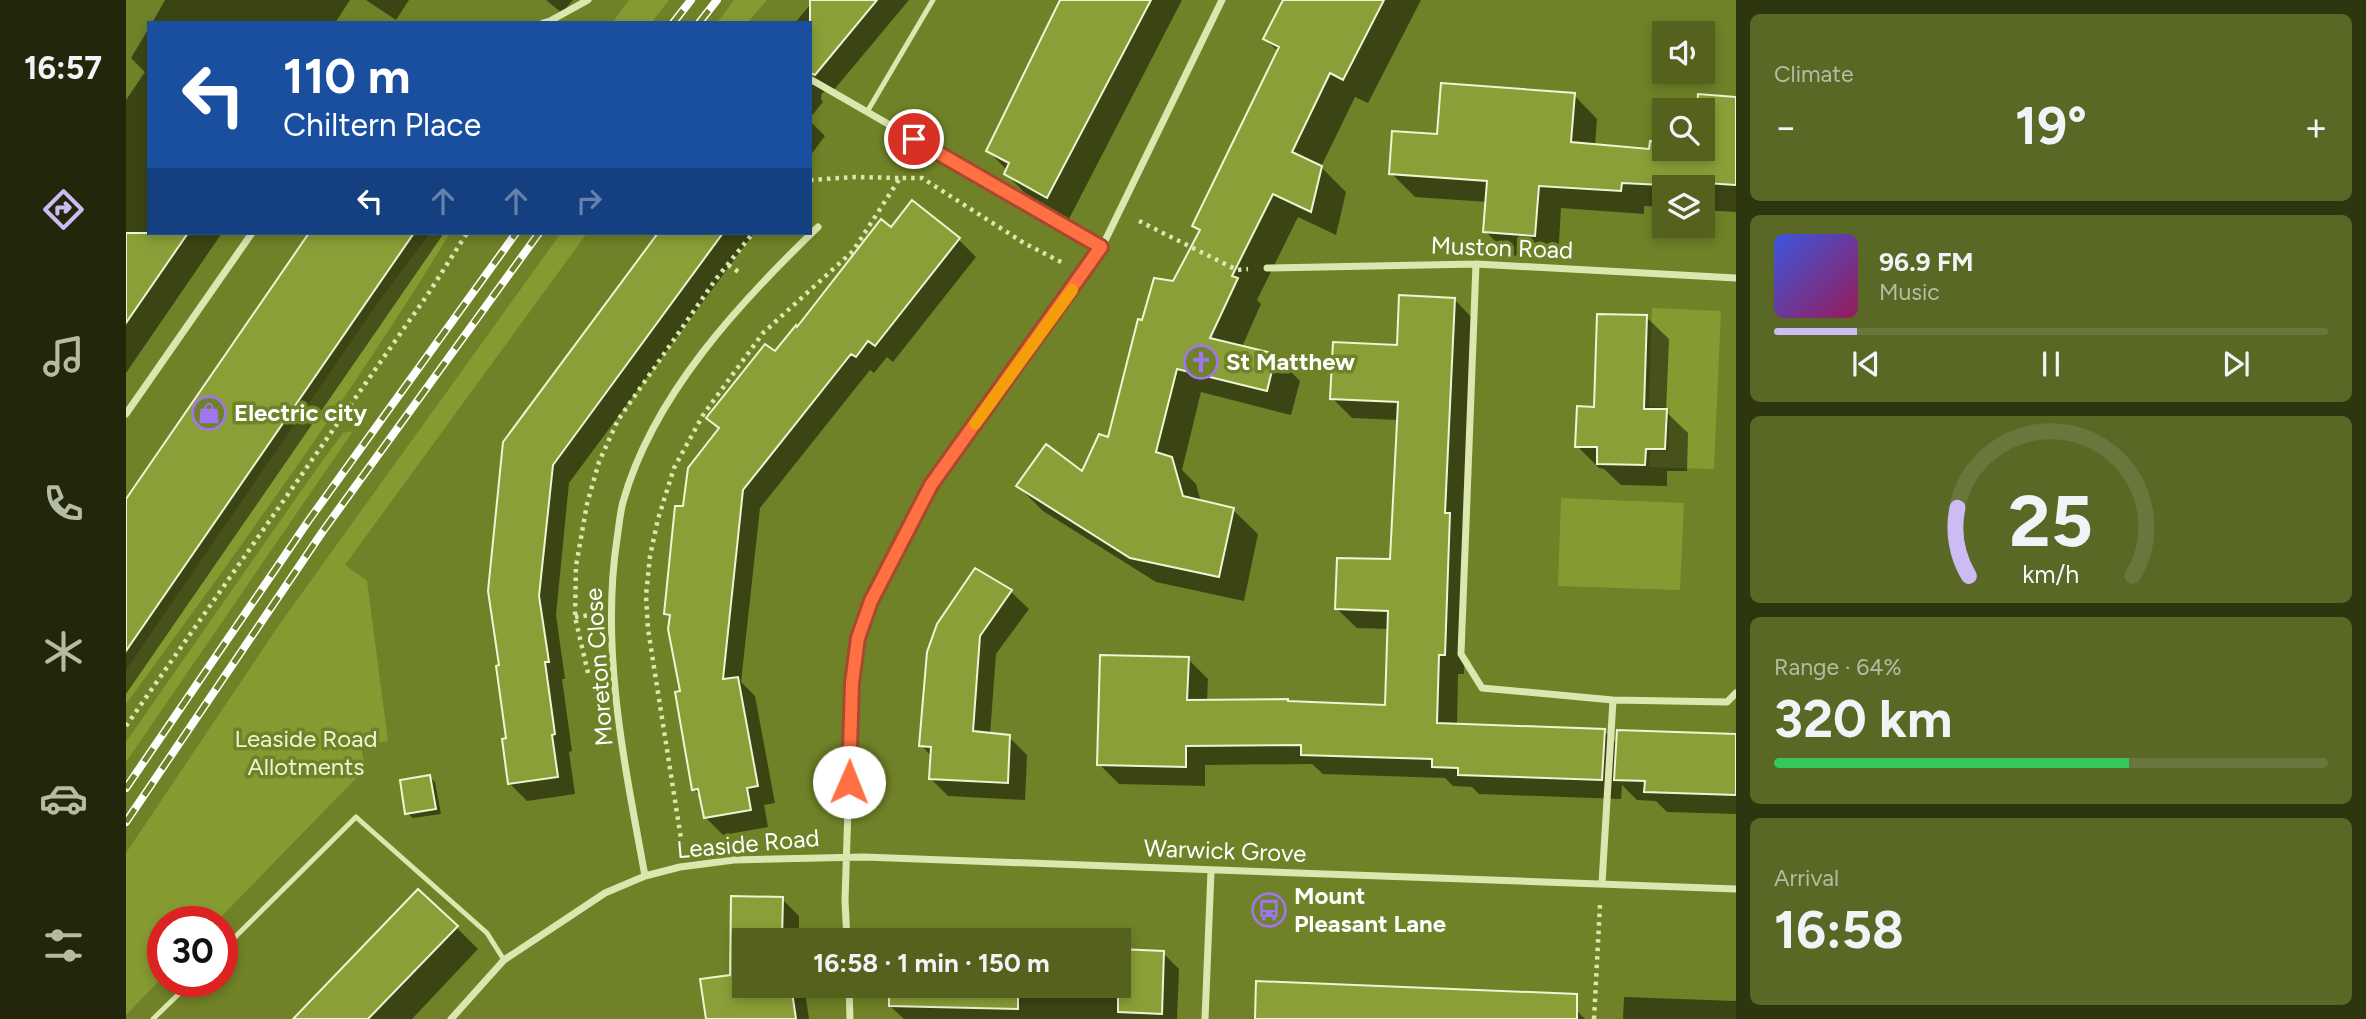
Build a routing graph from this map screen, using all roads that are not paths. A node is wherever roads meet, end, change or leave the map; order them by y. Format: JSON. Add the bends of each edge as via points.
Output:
{"nodes":[{"id":1,"x":588,"y":0,"type":"edge"},
{"id":2,"x":933,"y":0,"type":"edge"},
{"id":3,"x":1222,"y":0,"type":"edge"},
{"id":4,"x":551,"y":21,"type":"edge"},
{"id":5,"x":812,"y":80,"type":"edge"},
{"id":6,"x":866,"y":112,"type":"junction"},
{"id":7,"x":818,"y":227,"type":"dead end"},
{"id":8,"x":812,"y":233,"type":"edge"},
{"id":9,"x":251,"y":235,"type":"edge"},
{"id":10,"x":810,"y":235,"type":"edge"},
{"id":11,"x":1101,"y":247,"type":"junction"},
{"id":12,"x":1476,"y":264,"type":"junction"},
{"id":13,"x":1267,"y":268,"type":"road end"},
{"id":14,"x":1736,"y":278,"type":"edge"},
{"id":15,"x":126,"y":414,"type":"edge"},
{"id":16,"x":1736,"y":693,"type":"edge"},
{"id":17,"x":1613,"y":700,"type":"junction"},
{"id":18,"x":847,"y":856,"type":"junction"},
{"id":19,"x":1211,"y":871,"type":"junction"},
{"id":20,"x":645,"y":876,"type":"junction"},
{"id":21,"x":1602,"y":883,"type":"junction"},
{"id":22,"x":1736,"y":889,"type":"edge"},
{"id":23,"x":846,"y":928,"type":"edge"},
{"id":24,"x":238,"y":934,"type":"edge"},
{"id":25,"x":503,"y":960,"type":"junction"},
{"id":26,"x":176,"y":997,"type":"edge"},
{"id":27,"x":849,"y":998,"type":"edge"},
{"id":28,"x":153,"y":1019,"type":"edge"},
{"id":29,"x":451,"y":1019,"type":"edge"},
{"id":30,"x":850,"y":1019,"type":"edge"},
{"id":31,"x":1205,"y":1019,"type":"edge"}],
"edges":[{"from":1,"to":4,"type":"street"},
{"from":2,"to":6,"type":"lane"},
{"from":3,"to":11,"type":"street"},
{"from":5,"to":6,"type":"street"},
{"from":6,"to":11,"type":"street"},
{"from":7,"to":8,"type":"street","name":"Moreton Close"},
{"from":9,"to":15,"type":"street"},
{"from":10,"to":20,"type":"street","name":"Moreton Close","via":[[759,284],[691,369],[638,460],[622,503],[612,574],[612,650],[624,757]]},
{"from":11,"to":18,"type":"street","via":[[931,485],[871,601],[858,638],[852,683]]},
{"from":12,"to":13,"type":"street","name":"Muston Road"},
{"from":12,"to":14,"type":"street","name":"Muston Road"},
{"from":12,"to":17,"type":"street","via":[[1461,654],[1482,688]]},
{"from":16,"to":17,"type":"street","via":[[1727,702]]},
{"from":17,"to":21,"type":"street"},
{"from":18,"to":19,"type":"street","name":"Warwick Grove"},
{"from":18,"to":20,"type":"street","name":"Leaside Road","via":[[734,860]]},
{"from":18,"to":23,"type":"street"},
{"from":19,"to":21,"type":"street","name":"Warwick Grove"},
{"from":19,"to":31,"type":"street"},
{"from":20,"to":25,"type":"street","name":"Leaside Road","via":[[605,893]]},
{"from":21,"to":22,"type":"street","name":"Warwick Grove"},
{"from":24,"to":25,"type":"lane","via":[[356,817],[487,933]]},
{"from":25,"to":29,"type":"street","name":"Leaside Road"},
{"from":26,"to":28,"type":"lane"},
{"from":27,"to":30,"type":"street"}]}
